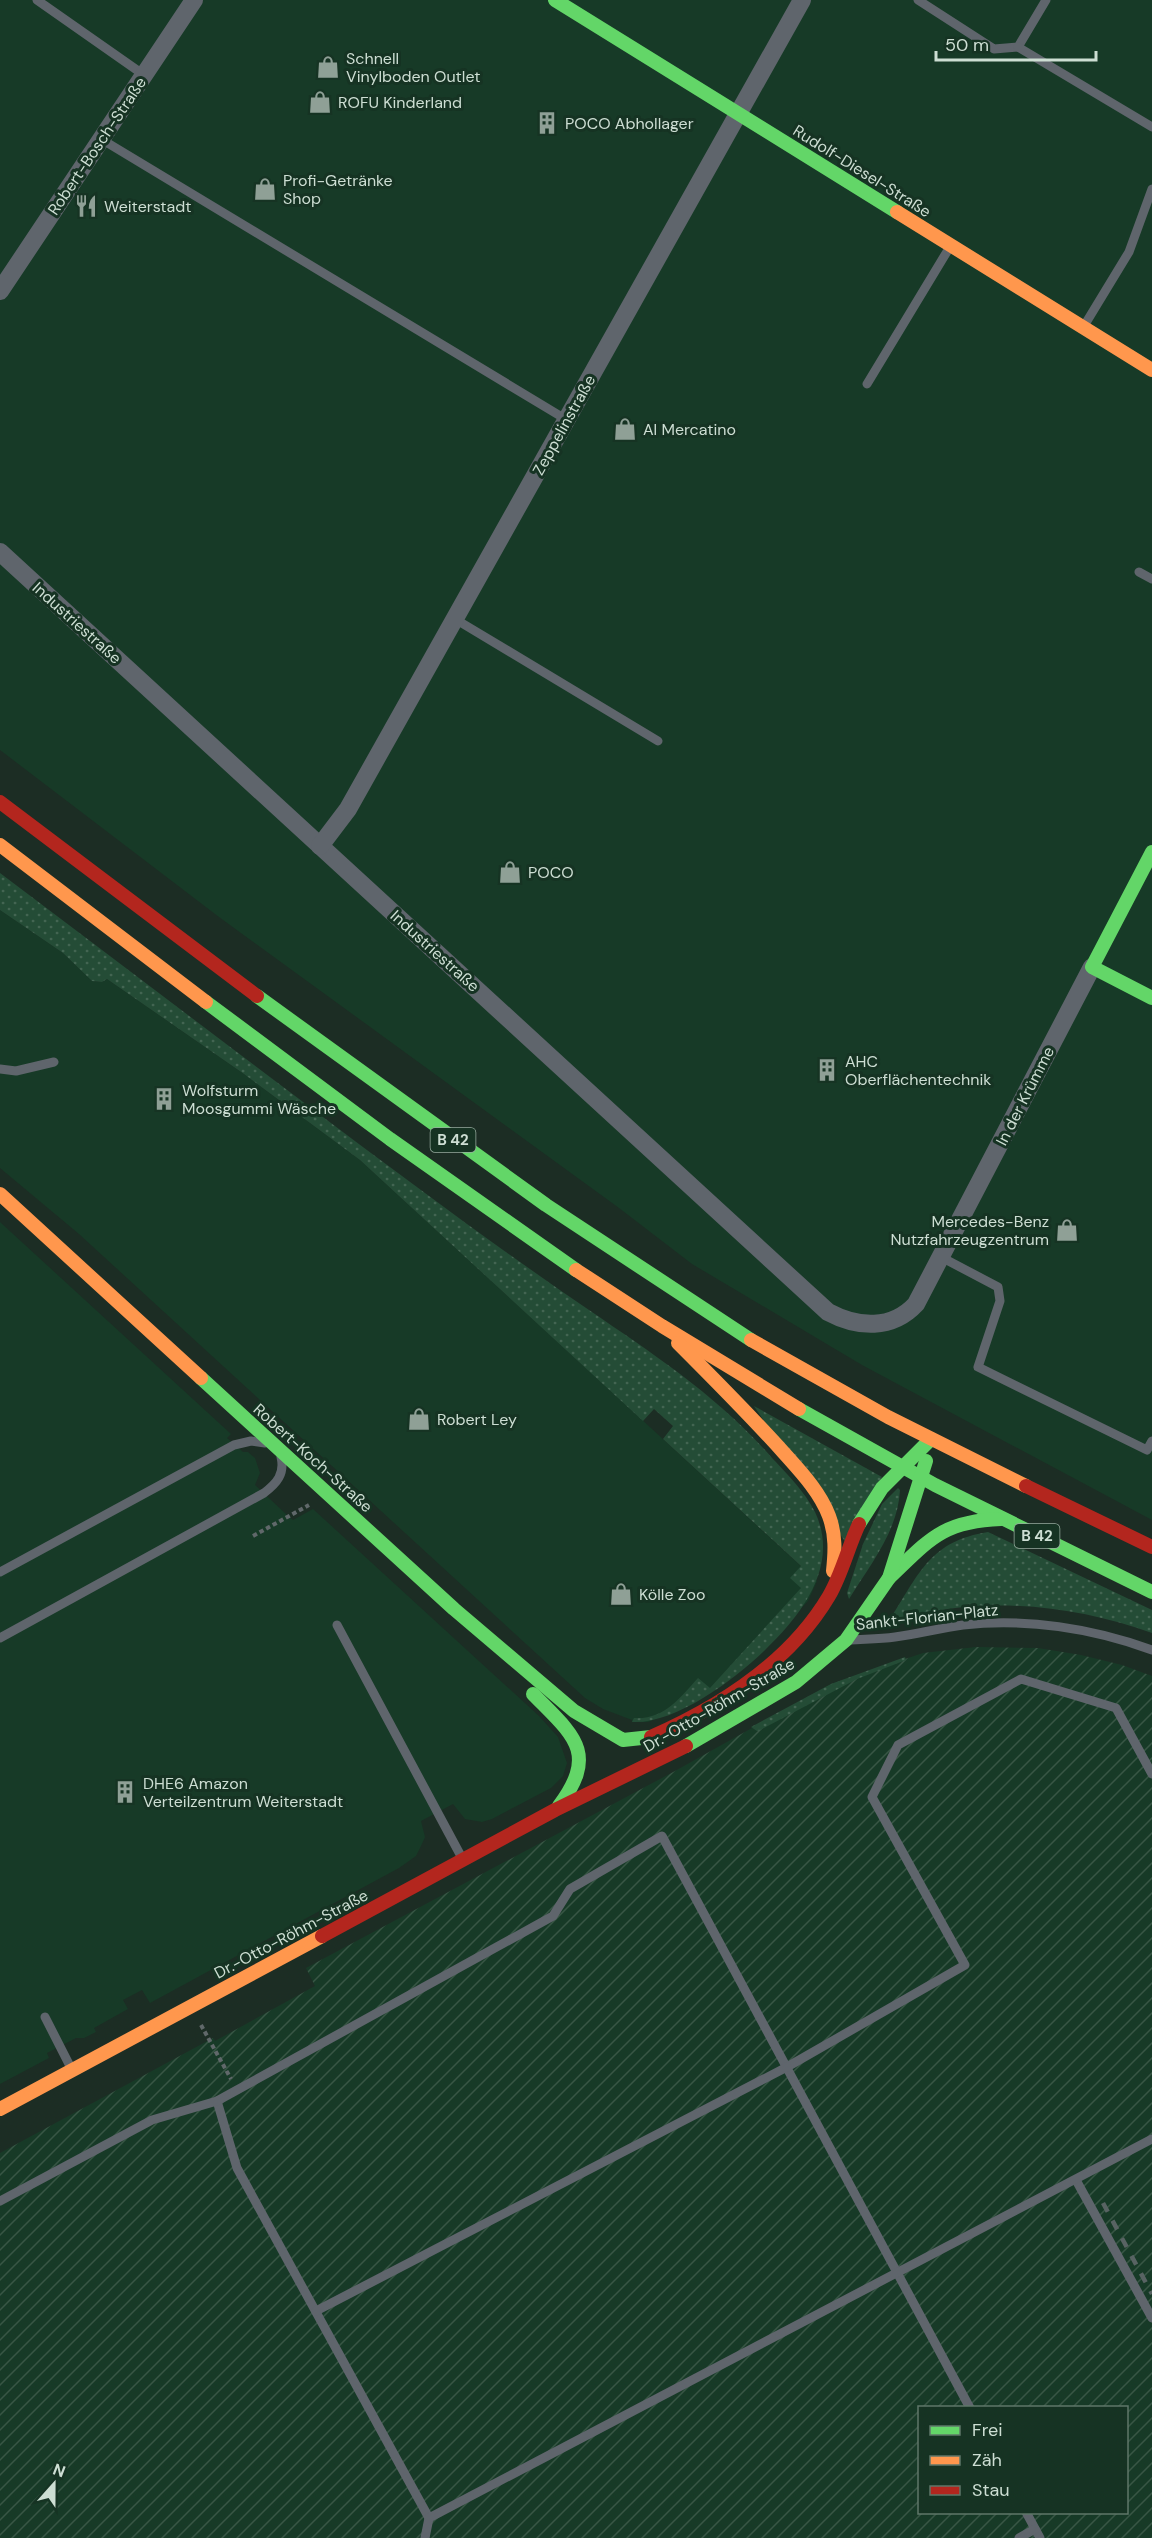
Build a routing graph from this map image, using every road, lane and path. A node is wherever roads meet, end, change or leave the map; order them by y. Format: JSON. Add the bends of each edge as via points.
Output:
{"nodes":[{"id":1,"x":37,"y":0,"type":"edge"},
{"id":2,"x":194,"y":0,"type":"edge"},
{"id":3,"x":555,"y":0,"type":"edge"},
{"id":4,"x":802,"y":0,"type":"edge"},
{"id":5,"x":918,"y":0,"type":"edge"},
{"id":6,"x":1046,"y":0,"type":"edge"},
{"id":7,"x":1018,"y":47,"type":"junction"},
{"id":8,"x":144,"y":75,"type":"junction"},
{"id":9,"x":739,"y":114,"type":"junction"},
{"id":10,"x":1152,"y":127,"type":"edge"},
{"id":11,"x":101,"y":139,"type":"junction"},
{"id":12,"x":1152,"y":189,"type":"edge"},
{"id":13,"x":951,"y":245,"type":"junction"},
{"id":14,"x":0,"y":291,"type":"edge"},
{"id":15,"x":1083,"y":327,"type":"junction"},
{"id":16,"x":1152,"y":370,"type":"edge"},
{"id":17,"x":867,"y":384,"type":"dead end"},
{"id":18,"x":567,"y":420,"type":"junction"},
{"id":19,"x":0,"y":552,"type":"edge"},
{"id":20,"x":1138,"y":572,"type":"dead end"},
{"id":21,"x":1152,"y":579,"type":"edge"},
{"id":22,"x":455,"y":619,"type":"junction"},
{"id":23,"x":658,"y":741,"type":"dead end"},
{"id":24,"x":0,"y":802,"type":"edge"},
{"id":25,"x":0,"y":845,"type":"edge"},
{"id":26,"x":320,"y":846,"type":"junction"},
{"id":27,"x":1152,"y":852,"type":"edge"},
{"id":28,"x":1092,"y":967,"type":"junction"},
{"id":29,"x":1152,"y":998,"type":"edge"},
{"id":30,"x":54,"y":1062,"type":"dead end"},
{"id":31,"x":0,"y":1069,"type":"edge"},
{"id":32,"x":0,"y":1194,"type":"edge"},
{"id":33,"x":942,"y":1257,"type":"junction"},
{"id":34,"x":655,"y":1321,"type":"junction"},
{"id":35,"x":883,"y":1323,"type":"joint"},
{"id":36,"x":931,"y":1439,"type":"junction"},
{"id":37,"x":1152,"y":1441,"type":"edge"},
{"id":38,"x":277,"y":1448,"type":"junction"},
{"id":39,"x":902,"y":1467,"type":"junction"},
{"id":40,"x":922,"y":1478,"type":"junction"},
{"id":41,"x":288,"y":1516,"type":"dead end"},
{"id":42,"x":1001,"y":1519,"type":"junction"},
{"id":43,"x":253,"y":1536,"type":"dead end"},
{"id":44,"x":1152,"y":1547,"type":"edge"},
{"id":45,"x":0,"y":1572,"type":"edge"},
{"id":46,"x":889,"y":1578,"type":"junction"},
{"id":47,"x":1152,"y":1592,"type":"edge"},
{"id":48,"x":829,"y":1596,"type":"junction"},
{"id":49,"x":454,"y":1609,"type":"junction"},
{"id":50,"x":337,"y":1625,"type":"dead end"},
{"id":51,"x":0,"y":1638,"type":"edge"},
{"id":52,"x":846,"y":1640,"type":"junction"},
{"id":53,"x":1152,"y":1650,"type":"edge"},
{"id":54,"x":612,"y":1736,"type":"joint"},
{"id":55,"x":1152,"y":1774,"type":"edge"},
{"id":56,"x":555,"y":1810,"type":"junction"},
{"id":57,"x":464,"y":1860,"type":"junction"},
{"id":58,"x":191,"y":2007,"type":"junction"},
{"id":59,"x":45,"y":2016,"type":"dead end"},
{"id":60,"x":787,"y":2067,"type":"junction"},
{"id":61,"x":72,"y":2070,"type":"junction"},
{"id":62,"x":237,"y":2090,"type":"junction"},
{"id":63,"x":217,"y":2101,"type":"junction"},
{"id":64,"x":0,"y":2109,"type":"edge"},
{"id":65,"x":1152,"y":2139,"type":"edge"},
{"id":66,"x":1076,"y":2180,"type":"junction"},
{"id":67,"x":0,"y":2201,"type":"edge"},
{"id":68,"x":897,"y":2273,"type":"junction"},
{"id":69,"x":316,"y":2311,"type":"junction"},
{"id":70,"x":1152,"y":2319,"type":"edge"},
{"id":71,"x":969,"y":2406,"type":"edge"},
{"id":72,"x":1027,"y":2514,"type":"edge"},
{"id":73,"x":429,"y":2518,"type":"junction"},
{"id":74,"x":1038,"y":2534,"type":"edge"},
{"id":75,"x":425,"y":2538,"type":"edge"},
{"id":76,"x":1019,"y":2538,"type":"edge"}],
"edges":[{"from":1,"to":8,"type":"lane"},
{"from":2,"to":8,"type":"street","name":"Robert-Bosch-Straße"},
{"from":3,"to":9,"type":"main road","name":"Rudolf-Diesel-Straße"},
{"from":4,"to":9,"type":"street","name":"Zeppelinstraße"},
{"from":5,"to":7,"type":"lane","via":[[994,49]]},
{"from":6,"to":7,"type":"lane"},
{"from":7,"to":10,"type":"lane"},
{"from":8,"to":11,"type":"street","name":"Robert-Bosch-Straße"},
{"from":9,"to":13,"type":"main road","name":"Rudolf-Diesel-Straße"},
{"from":9,"to":18,"type":"street","name":"Zeppelinstraße"},
{"from":11,"to":14,"type":"street","name":"Robert-Bosch-Straße"},
{"from":11,"to":18,"type":"lane"},
{"from":12,"to":15,"type":"lane","via":[[1129,252]]},
{"from":13,"to":15,"type":"main road","name":"Rudolf-Diesel-Straße"},
{"from":13,"to":17,"type":"lane"},
{"from":15,"to":16,"type":"main road","name":"Rudolf-Diesel-Straße"},
{"from":18,"to":22,"type":"street","name":"Zeppelinstraße"},
{"from":19,"to":26,"type":"street","name":"Industriestraße"},
{"from":20,"to":21,"type":"lane"},
{"from":22,"to":23,"type":"lane"},
{"from":22,"to":26,"type":"street","name":"Zeppelinstraße","via":[[348,809]]},
{"from":24,"to":36,"type":"main road","number":"B 42","via":[[371,1081],[586,1233],[821,1381]]},
{"from":25,"to":34,"type":"main road","number":"B 42","via":[[362,1117],[522,1233]]},
{"from":26,"to":35,"type":"street","name":"Industriestraße","via":[[828,1311],[853,1322]]},
{"from":27,"to":28,"type":"main road","name":"In der Krümme"},
{"from":28,"to":29,"type":"main road"},
{"from":28,"to":33,"type":"street","name":"In der Krümme"},
{"from":30,"to":31,"type":"lane","via":[[16,1071]]},
{"from":32,"to":38,"type":"main road","name":"Robert-Koch-Straße"},
{"from":33,"to":35,"type":"street","name":"In der Krümme","via":[[916,1304],[906,1314]]},
{"from":33,"to":37,"type":"lane","via":[[998,1287],[1000,1300],[978,1367],[1147,1450]]},
{"from":34,"to":39,"type":"main road","number":"B 42"},
{"from":34,"to":48,"type":"main road","via":[[762,1427],[821,1500],[836,1544]]},
{"from":36,"to":39,"type":"main road","name":"Dr.-Otto-Röhm-Straße"},
{"from":36,"to":40,"type":"main road","name":"Dr.-Otto-Röhm-Straße"},
{"from":36,"to":44,"type":"main road","number":"B 42"},
{"from":38,"to":45,"type":"lane","via":[[251,1441],[234,1445]]},
{"from":38,"to":49,"type":"main road","name":"Robert-Koch-Straße"},
{"from":38,"to":51,"type":"lane","via":[[282,1473],[264,1493]]},
{"from":39,"to":40,"type":"main road","number":"B 42"},
{"from":39,"to":48,"type":"main road","name":"Dr.-Otto-Röhm-Straße","via":[[870,1505]]},
{"from":40,"to":42,"type":"main road","number":"B 42"},
{"from":40,"to":46,"type":"main road","name":"Dr.-Otto-Röhm-Straße"},
{"from":41,"to":43,"type":"path"},
{"from":42,"to":46,"type":"main road","via":[[950,1525],[935,1534]]},
{"from":42,"to":47,"type":"main road","number":"B 42"},
{"from":46,"to":52,"type":"main road","name":"Dr.-Otto-Röhm-Straße"},
{"from":48,"to":54,"type":"main road","name":"Dr.-Otto-Röhm-Straße","via":[[795,1641],[730,1695],[652,1737],[631,1741]]},
{"from":49,"to":54,"type":"main road","name":"Robert-Koch-Straße","via":[[574,1711]]},
{"from":49,"to":56,"type":"main road","via":[[577,1743],[581,1773]]},
{"from":50,"to":57,"type":"lane"},
{"from":52,"to":53,"type":"lane","name":"Sankt-Florian-Platz","via":[[895,1637],[964,1625],[1014,1624],[1103,1634]]},
{"from":52,"to":56,"type":"main road","name":"Dr.-Otto-Röhm-Straße","via":[[763,1703],[654,1763]]},
{"from":55,"to":60,"type":"lane","via":[[1116,1708],[1021,1679],[898,1745],[872,1797],[965,1965]]},
{"from":56,"to":57,"type":"main road","name":"Dr.-Otto-Röhm-Straße"},
{"from":57,"to":58,"type":"main road","name":"Dr.-Otto-Röhm-Straße"},
{"from":58,"to":61,"type":"main road","name":"Dr.-Otto-Röhm-Straße"},
{"from":58,"to":62,"type":"path"},
{"from":59,"to":61,"type":"lane"},
{"from":60,"to":62,"type":"lane","via":[[662,1836],[570,1889],[553,1916]]},
{"from":60,"to":68,"type":"lane"},
{"from":60,"to":69,"type":"lane"},
{"from":61,"to":64,"type":"main road","name":"Dr.-Otto-Röhm-Straße"},
{"from":62,"to":63,"type":"lane"},
{"from":63,"to":67,"type":"lane","via":[[152,2120]]},
{"from":63,"to":69,"type":"lane","via":[[237,2168]]},
{"from":65,"to":66,"type":"lane"},
{"from":66,"to":68,"type":"lane"},
{"from":66,"to":70,"type":"lane"},
{"from":68,"to":71,"type":"lane"},
{"from":68,"to":73,"type":"lane"},
{"from":69,"to":73,"type":"lane"},
{"from":72,"to":74,"type":"lane"},
{"from":73,"to":75,"type":"lane"},
{"from":74,"to":76,"type":"lane"}]}
